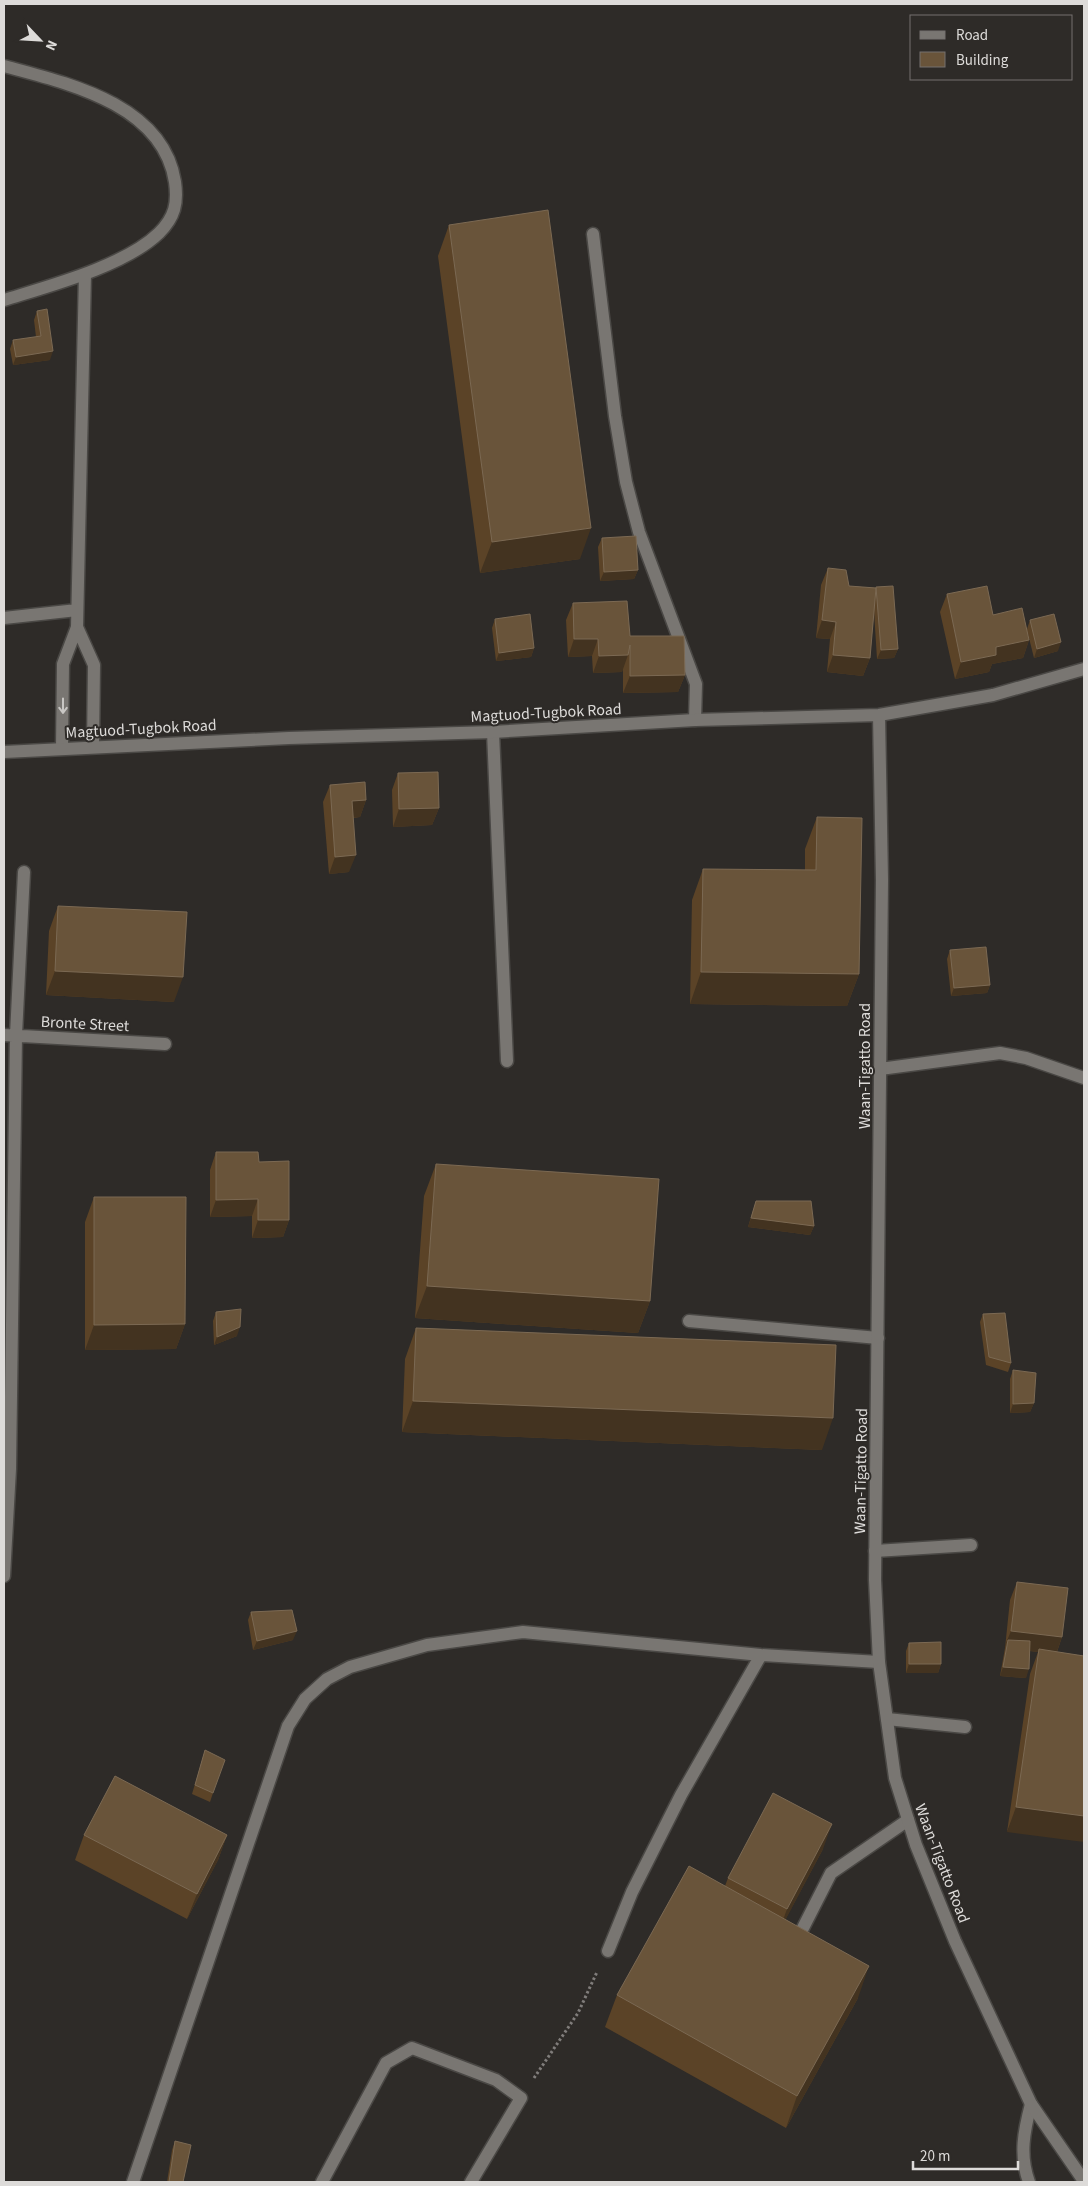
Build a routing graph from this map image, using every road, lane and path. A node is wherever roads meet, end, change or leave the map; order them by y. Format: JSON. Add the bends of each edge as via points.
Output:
{"nodes":[{"id":1,"x":4,"y":66,"type":"edge"},
{"id":2,"x":593,"y":234,"type":"dead end"},
{"id":3,"x":85,"y":274,"type":"junction"},
{"id":4,"x":4,"y":300,"type":"edge"},
{"id":5,"x":77,"y":610,"type":"junction"},
{"id":6,"x":4,"y":618,"type":"edge"},
{"id":7,"x":77,"y":627,"type":"junction"},
{"id":8,"x":1084,"y":669,"type":"edge"},
{"id":9,"x":879,"y":715,"type":"junction"},
{"id":10,"x":695,"y":720,"type":"junction"},
{"id":11,"x":494,"y":732,"type":"junction"},
{"id":12,"x":94,"y":747,"type":"junction"},
{"id":13,"x":62,"y":748,"type":"junction"},
{"id":14,"x":4,"y":752,"type":"edge"},
{"id":15,"x":24,"y":872,"type":"dead end"},
{"id":16,"x":10,"y":1035,"type":"edge"},
{"id":17,"x":165,"y":1044,"type":"dead end"},
{"id":18,"x":507,"y":1060,"type":"dead end"},
{"id":19,"x":880,"y":1069,"type":"junction"},
{"id":20,"x":1084,"y":1078,"type":"edge"},
{"id":21,"x":689,"y":1321,"type":"dead end"},
{"id":22,"x":878,"y":1338,"type":"junction"},
{"id":23,"x":971,"y":1545,"type":"dead end"},
{"id":24,"x":875,"y":1551,"type":"junction"},
{"id":25,"x":4,"y":1576,"type":"edge"},
{"id":26,"x":761,"y":1655,"type":"junction"},
{"id":27,"x":879,"y":1662,"type":"junction"},
{"id":28,"x":887,"y":1719,"type":"junction"},
{"id":29,"x":965,"y":1727,"type":"dead end"},
{"id":30,"x":908,"y":1820,"type":"junction"},
{"id":31,"x":803,"y":1928,"type":"edge"},
{"id":32,"x":608,"y":1951,"type":"joint"},
{"id":33,"x":521,"y":2098,"type":"junction"},
{"id":34,"x":1031,"y":2104,"type":"junction"},
{"id":35,"x":1084,"y":2181,"type":"edge"},
{"id":36,"x":132,"y":2182,"type":"edge"},
{"id":37,"x":322,"y":2182,"type":"edge"},
{"id":38,"x":471,"y":2182,"type":"edge"},
{"id":39,"x":1029,"y":2182,"type":"edge"}],
"edges":[{"from":1,"to":3,"type":"street","via":[[71,85],[114,102],[142,123],[164,147],[174,176],[177,200],[171,218],[159,234],[132,252]]},
{"from":2,"to":10,"type":"street","via":[[626,482],[639,532],[696,684]]},
{"from":3,"to":4,"type":"street"},
{"from":3,"to":5,"type":"street"},
{"from":5,"to":6,"type":"street"},
{"from":5,"to":7,"type":"street"},
{"from":7,"to":12,"type":"street","via":[[94,665]]},
{"from":7,"to":13,"type":"street","one_way":true,"via":[[63,664]]},
{"from":8,"to":9,"type":"street","name":"Magtuod-Tugbok Road","via":[[993,695]]},
{"from":9,"to":10,"type":"street","name":"Magtuod-Tugbok Road"},
{"from":9,"to":19,"type":"street","name":"Waan-Tigatto Road","via":[[882,880]]},
{"from":10,"to":11,"type":"street","name":"Magtuod-Tugbok Road"},
{"from":11,"to":12,"type":"street","name":"Magtuod-Tugbok Road"},
{"from":11,"to":18,"type":"street"},
{"from":12,"to":13,"type":"street","name":"Magtuod-Tugbok Road"},
{"from":13,"to":14,"type":"street","name":"Magtuod-Tugbok Road"},
{"from":15,"to":16,"type":"street"},
{"from":16,"to":17,"type":"street","name":"Bronte Street"},
{"from":16,"to":25,"type":"street","via":[[10,1469]]},
{"from":19,"to":20,"type":"street","via":[[1000,1053],[1026,1058]]},
{"from":19,"to":22,"type":"street","name":"Waan-Tigatto Road"},
{"from":21,"to":22,"type":"street"},
{"from":22,"to":24,"type":"street","name":"Waan-Tigatto Road"},
{"from":23,"to":24,"type":"street"},
{"from":24,"to":27,"type":"street","name":"Waan-Tigatto Road"},
{"from":26,"to":27,"type":"street"},
{"from":26,"to":32,"type":"street","via":[[680,1795],[632,1892]]},
{"from":26,"to":36,"type":"street","via":[[523,1632],[427,1645],[350,1668],[327,1679],[305,1699],[288,1726]]},
{"from":27,"to":28,"type":"street","name":"Waan-Tigatto Road"},
{"from":28,"to":29,"type":"street"},
{"from":28,"to":30,"type":"street","name":"Waan-Tigatto Road","via":[[896,1778]]},
{"from":30,"to":31,"type":"street","via":[[832,1873]]},
{"from":30,"to":34,"type":"street","name":"Waan-Tigatto Road","via":[[955,1940]]},
{"from":32,"to":33,"type":"path","via":[[578,2013]]},
{"from":33,"to":37,"type":"street","via":[[496,2080],[412,2048],[386,2063]]},
{"from":33,"to":38,"type":"street"},
{"from":34,"to":35,"type":"street","name":"Waan-Tigatto Road"},
{"from":34,"to":39,"type":"street","via":[[1023,2132],[1023,2166]]}]}
